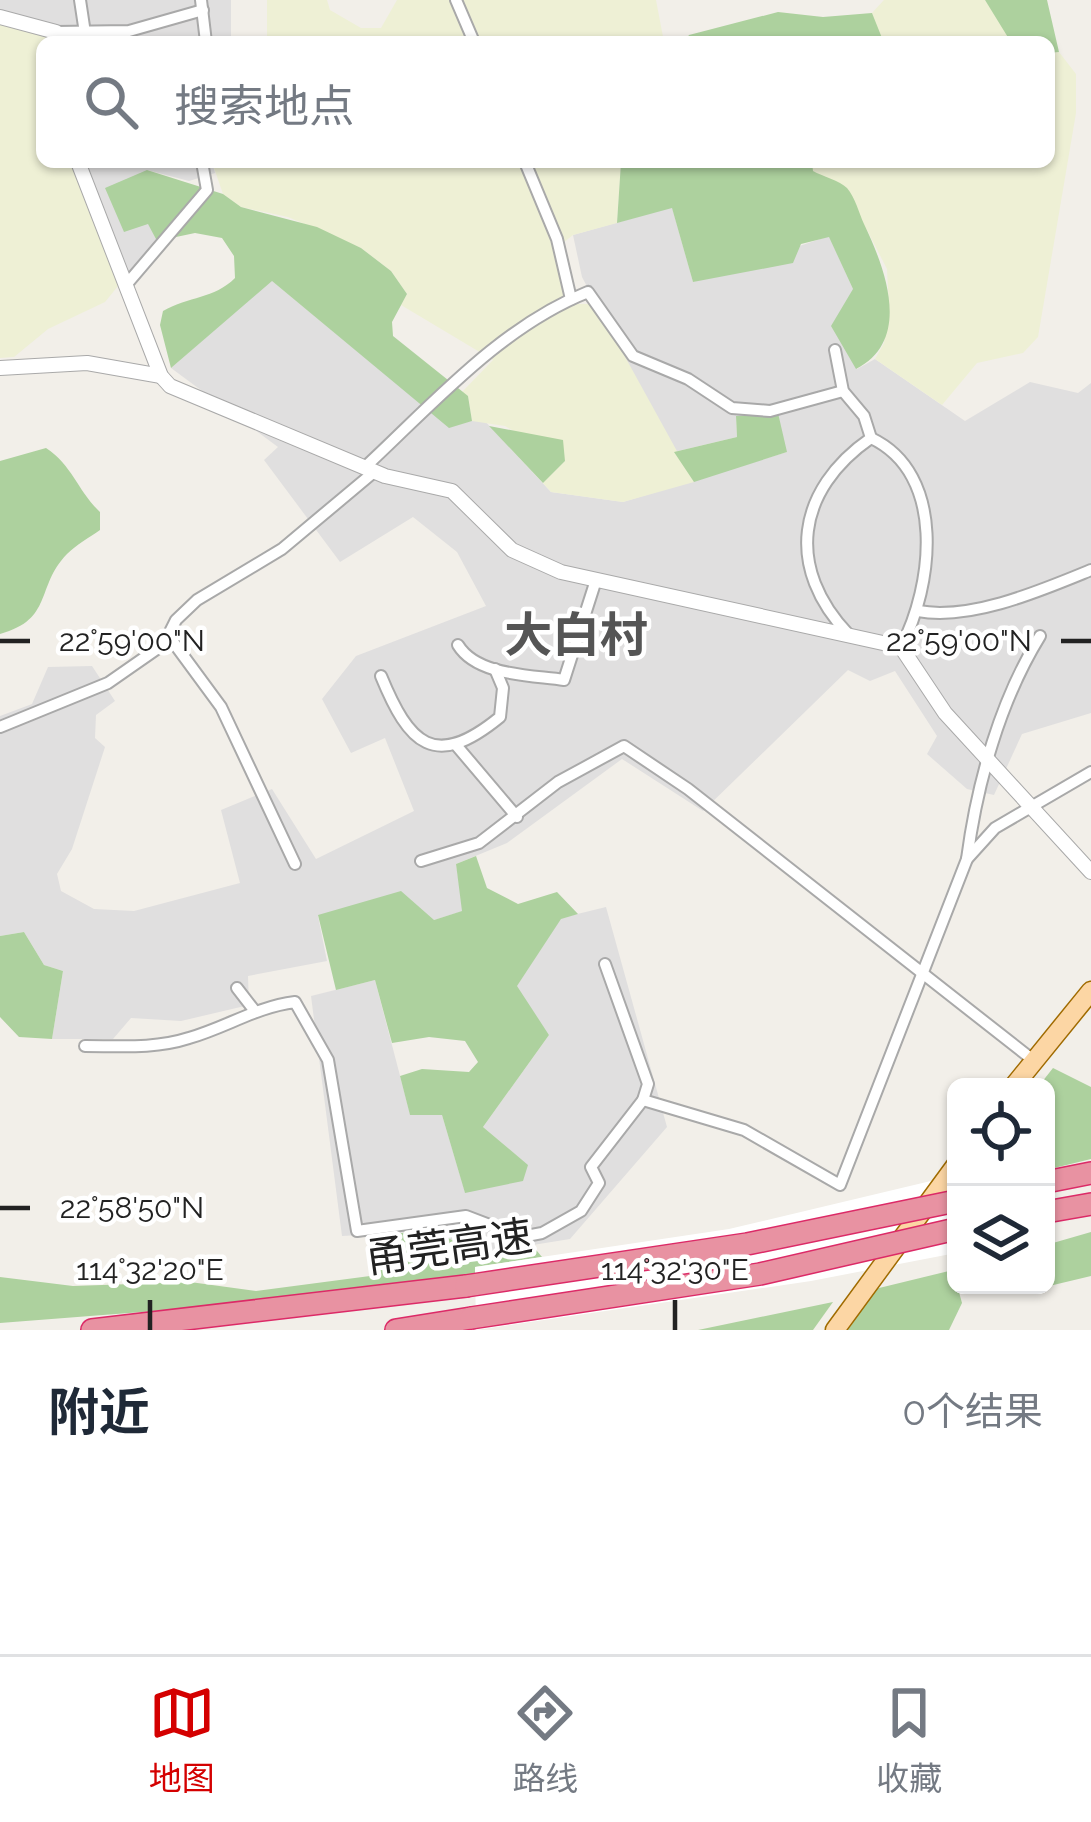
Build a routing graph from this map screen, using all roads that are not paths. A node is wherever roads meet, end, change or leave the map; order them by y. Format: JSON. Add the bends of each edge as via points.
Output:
{"nodes":[{"id":1,"x":80,"y":0,"type":"edge"},
{"id":2,"x":456,"y":0,"type":"edge"},
{"id":3,"x":202,"y":5,"type":"edge"},
{"id":4,"x":0,"y":17,"type":"edge"},
{"id":5,"x":85,"y":33,"type":"junction"},
{"id":6,"x":55,"y":36,"type":"edge"},
{"id":7,"x":65,"y":36,"type":"edge"},
{"id":8,"x":205,"y":36,"type":"edge"},
{"id":9,"x":471,"y":36,"type":"edge"},
{"id":10,"x":80,"y":168,"type":"edge"},
{"id":11,"x":203,"y":168,"type":"edge"},
{"id":12,"x":527,"y":168,"type":"edge"},
{"id":13,"x":126,"y":285,"type":"junction"},
{"id":14,"x":571,"y":299,"type":"junction"},
{"id":15,"x":835,"y":350,"type":"dead end"},
{"id":16,"x":0,"y":368,"type":"edge"},
{"id":17,"x":161,"y":376,"type":"junction"},
{"id":18,"x":843,"y":391,"type":"junction"},
{"id":19,"x":871,"y":438,"type":"junction"},
{"id":20,"x":369,"y":470,"type":"junction"},
{"id":21,"x":1091,"y":570,"type":"edge"},
{"id":22,"x":596,"y":580,"type":"junction"},
{"id":23,"x":918,"y":610,"type":"junction"},
{"id":24,"x":168,"y":635,"type":"junction"},
{"id":25,"x":1040,"y":636,"type":"dead end"},
{"id":26,"x":851,"y":638,"type":"junction"},
{"id":27,"x":458,"y":645,"type":"dead end"},
{"id":28,"x":901,"y":647,"type":"junction"},
{"id":29,"x":495,"y":669,"type":"junction"},
{"id":30,"x":381,"y":676,"type":"dead end"},
{"id":31,"x":0,"y":727,"type":"edge"},
{"id":32,"x":456,"y":745,"type":"junction"},
{"id":33,"x":990,"y":762,"type":"junction"},
{"id":34,"x":1091,"y":772,"type":"edge"},
{"id":35,"x":1032,"y":807,"type":"junction"},
{"id":36,"x":518,"y":817,"type":"junction"},
{"id":37,"x":967,"y":859,"type":"junction"},
{"id":38,"x":421,"y":861,"type":"dead end"},
{"id":39,"x":295,"y":864,"type":"dead end"},
{"id":40,"x":1091,"y":872,"type":"edge"},
{"id":41,"x":604,"y":964,"type":"dead end"},
{"id":42,"x":925,"y":973,"type":"junction"},
{"id":43,"x":237,"y":988,"type":"dead end"},
{"id":44,"x":1091,"y":991,"type":"edge"},
{"id":45,"x":254,"y":1010,"type":"junction"},
{"id":46,"x":85,"y":1046,"type":"dead end"},
{"id":47,"x":1033,"y":1060,"type":"junction"},
{"id":48,"x":1020,"y":1078,"type":"edge"},
{"id":49,"x":643,"y":1100,"type":"junction"},
{"id":50,"x":1091,"y":1173,"type":"edge"},
{"id":51,"x":947,"y":1177,"type":"edge"},
{"id":52,"x":1055,"y":1180,"type":"edge"},
{"id":53,"x":947,"y":1203,"type":"edge"},
{"id":54,"x":1091,"y":1204,"type":"edge"},
{"id":55,"x":1055,"y":1210,"type":"edge"},
{"id":56,"x":947,"y":1231,"type":"edge"},
{"id":57,"x":92,"y":1330,"type":"edge"},
{"id":58,"x":396,"y":1330,"type":"edge"},
{"id":59,"x":835,"y":1330,"type":"edge"}],
"edges":[{"from":1,"to":5,"type":"street"},
{"from":2,"to":9,"type":"street"},
{"from":3,"to":5,"type":"street","via":[[129,31]]},
{"from":3,"to":8,"type":"street"},
{"from":4,"to":6,"type":"street"},
{"from":5,"to":7,"type":"street"},
{"from":10,"to":13,"type":"street"},
{"from":11,"to":13,"type":"street","via":[[207,190]]},
{"from":12,"to":14,"type":"street"},
{"from":13,"to":17,"type":"street"},
{"from":14,"to":18,"type":"street","via":[[588,292],[633,356],[732,408],[770,411]]},
{"from":14,"to":20,"type":"street","via":[[480,360]]},
{"from":15,"to":18,"type":"street"},
{"from":16,"to":17,"type":"street","via":[[87,363]]},
{"from":17,"to":20,"type":"street"},
{"from":18,"to":19,"type":"street"},
{"from":19,"to":23,"type":"street","via":[[897,455],[917,490],[925,550]]},
{"from":19,"to":26,"type":"street","via":[[824,478],[809,517],[819,600]]},
{"from":20,"to":22,"type":"street","via":[[452,490],[512,550]]},
{"from":20,"to":24,"type":"street","via":[[282,549],[197,600]]},
{"from":21,"to":23,"type":"street","via":[[1007,602],[939,615]]},
{"from":22,"to":26,"type":"street"},
{"from":22,"to":29,"type":"street","via":[[564,680]]},
{"from":23,"to":28,"type":"street"},
{"from":24,"to":31,"type":"street","via":[[108,683]]},
{"from":24,"to":39,"type":"street","via":[[221,707]]},
{"from":25,"to":33,"type":"street","via":[[1019,670]]},
{"from":26,"to":28,"type":"street"},
{"from":27,"to":29,"type":"street"},
{"from":28,"to":33,"type":"street"},
{"from":29,"to":32,"type":"street","via":[[500,717]]},
{"from":30,"to":32,"type":"street","via":[[417,740]]},
{"from":32,"to":36,"type":"street"},
{"from":33,"to":35,"type":"street"},
{"from":33,"to":37,"type":"street"},
{"from":34,"to":35,"type":"street"},
{"from":35,"to":37,"type":"street","via":[[995,828]]},
{"from":35,"to":40,"type":"street"},
{"from":36,"to":38,"type":"street","via":[[479,842]]},
{"from":36,"to":42,"type":"street","via":[[558,782],[624,746]]},
{"from":37,"to":42,"type":"street"},
{"from":41,"to":49,"type":"street","via":[[648,1084]]},
{"from":42,"to":47,"type":"street"},
{"from":42,"to":49,"type":"street","via":[[840,1185],[744,1130]]},
{"from":43,"to":45,"type":"street"},
{"from":44,"to":47,"type":"main road"},
{"from":45,"to":46,"type":"street","via":[[184,1040]]},
{"from":45,"to":49,"type":"street","via":[[295,1002],[314,1027],[328,1060],[358,1231],[466,1216],[506,1235],[542,1233],[580,1211],[599,1184],[591,1167]]},
{"from":47,"to":48,"type":"main road"},
{"from":50,"to":52,"type":"highway"},
{"from":51,"to":59,"type":"main road"},
{"from":53,"to":57,"type":"highway","name":"甬莞高速","bridge":true,"via":[[747,1244],[466,1286]]},
{"from":54,"to":55,"type":"highway"},
{"from":56,"to":58,"type":"highway","name":"甬莞高速","bridge":true,"via":[[760,1274]]}]}
